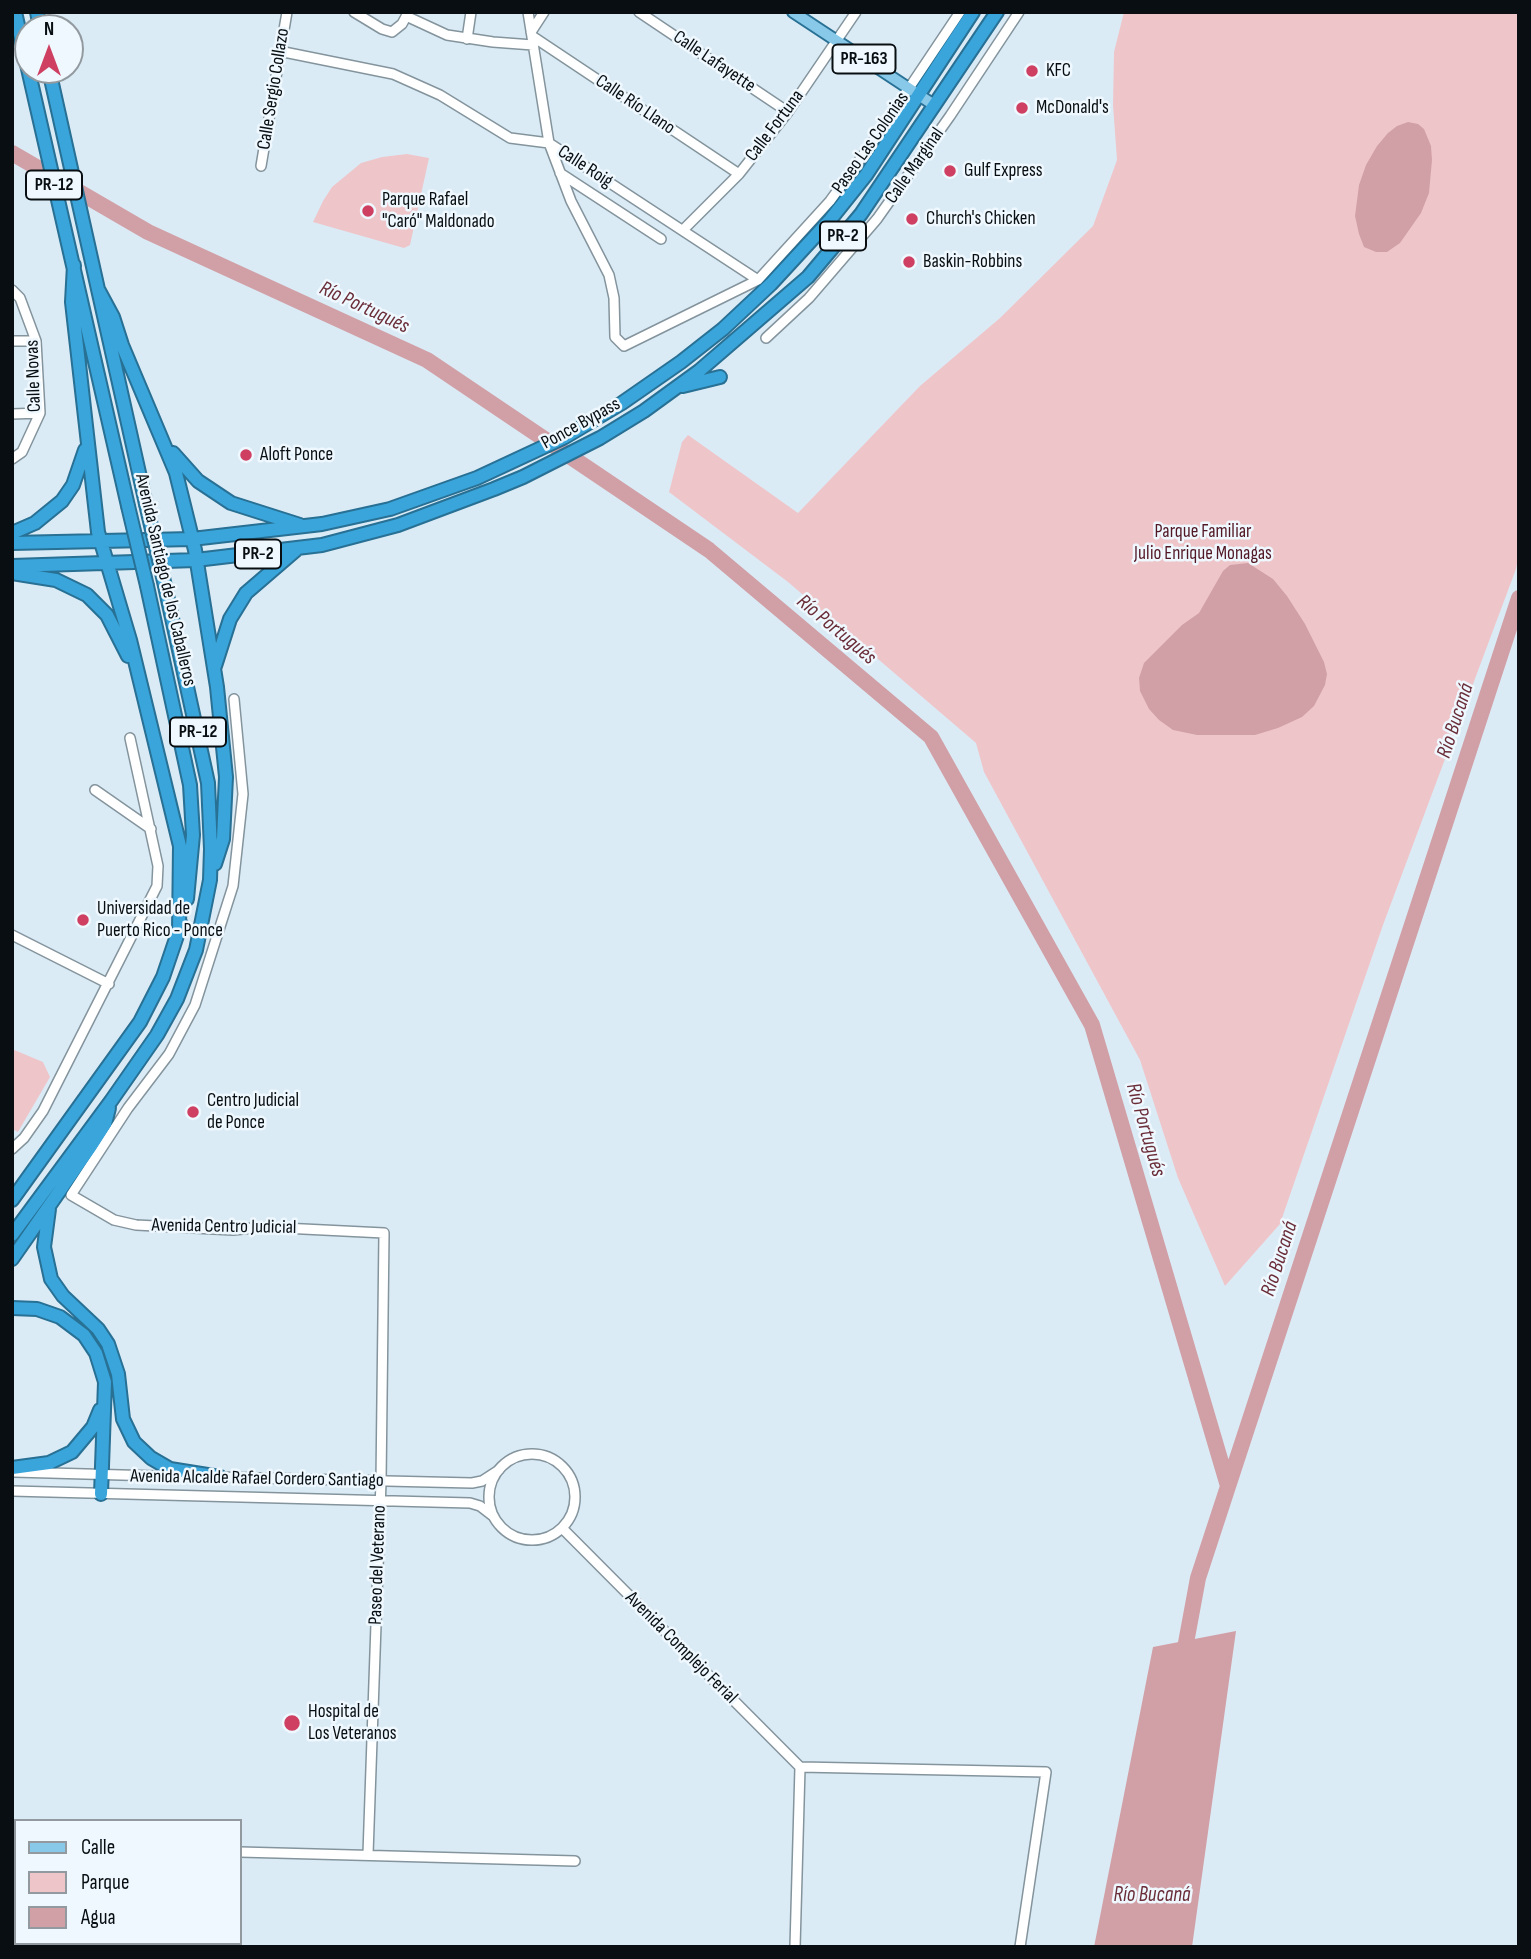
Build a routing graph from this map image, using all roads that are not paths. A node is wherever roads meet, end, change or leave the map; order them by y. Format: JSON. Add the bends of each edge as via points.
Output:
{"nodes":[{"id":1,"x":15,"y":12,"type":"edge"},
{"id":2,"x":287,"y":12,"type":"edge"},
{"id":3,"x":471,"y":12,"type":"edge"},
{"id":4,"x":528,"y":12,"type":"edge"},
{"id":5,"x":544,"y":12,"type":"edge"},
{"id":6,"x":639,"y":12,"type":"edge"},
{"id":7,"x":793,"y":12,"type":"edge"},
{"id":8,"x":856,"y":12,"type":"edge"},
{"id":9,"x":960,"y":12,"type":"edge"},
{"id":10,"x":973,"y":12,"type":"edge"},
{"id":11,"x":998,"y":12,"type":"edge"},
{"id":12,"x":1019,"y":12,"type":"edge"},
{"id":13,"x":359,"y":14,"type":"edge"},
{"id":14,"x":407,"y":14,"type":"edge"},
{"id":15,"x":467,"y":38,"type":"junction"},
{"id":16,"x":532,"y":38,"type":"junction"},
{"id":17,"x":837,"y":41,"type":"junction"},
{"id":18,"x":279,"y":51,"type":"junction"},
{"id":19,"x":52,"y":84,"type":"edge"},
{"id":20,"x":913,"y":91,"type":"junction"},
{"id":21,"x":934,"y":105,"type":"junction"},
{"id":22,"x":788,"y":111,"type":"junction"},
{"id":23,"x":549,"y":143,"type":"junction"},
{"id":24,"x":261,"y":166,"type":"dead end"},
{"id":25,"x":559,"y":172,"type":"junction"},
{"id":26,"x":739,"y":174,"type":"junction"},
{"id":27,"x":683,"y":230,"type":"junction"},
{"id":28,"x":843,"y":237,"type":"junction"},
{"id":29,"x":661,"y":239,"type":"dead end"},
{"id":30,"x":855,"y":246,"type":"junction"},
{"id":31,"x":758,"y":280,"type":"junction"},
{"id":32,"x":12,"y":290,"type":"edge"},
{"id":33,"x":78,"y":304,"type":"junction"},
{"id":34,"x":108,"y":315,"type":"junction"},
{"id":35,"x":766,"y":338,"type":"dead end"},
{"id":36,"x":12,"y":341,"type":"edge"},
{"id":37,"x":36,"y":341,"type":"junction"},
{"id":38,"x":720,"y":377,"type":"dead end"},
{"id":39,"x":676,"y":388,"type":"junction"},
{"id":40,"x":40,"y":413,"type":"junction"},
{"id":41,"x":12,"y":414,"type":"edge"},
{"id":42,"x":159,"y":432,"type":"junction"},
{"id":43,"x":88,"y":439,"type":"junction"},
{"id":44,"x":12,"y":459,"type":"edge"},
{"id":45,"x":305,"y":526,"type":"junction"},
{"id":46,"x":12,"y":533,"type":"edge"},
{"id":47,"x":192,"y":539,"type":"junction"},
{"id":48,"x":100,"y":540,"type":"junction"},
{"id":49,"x":12,"y":543,"type":"edge"},
{"id":50,"x":298,"y":549,"type":"junction"},
{"id":51,"x":196,"y":560,"type":"junction"},
{"id":52,"x":107,"y":564,"type":"junction"},
{"id":53,"x":12,"y":566,"type":"edge"},
{"id":54,"x":12,"y":573,"type":"edge"},
{"id":55,"x":214,"y":670,"type":"junction"},
{"id":56,"x":142,"y":689,"type":"junction"},
{"id":57,"x":234,"y":699,"type":"dead end"},
{"id":58,"x":130,"y":738,"type":"dead end"},
{"id":59,"x":95,"y":790,"type":"dead end"},
{"id":60,"x":151,"y":829,"type":"junction"},
{"id":61,"x":210,"y":880,"type":"junction"},
{"id":62,"x":179,"y":932,"type":"junction"},
{"id":63,"x":12,"y":935,"type":"edge"},
{"id":64,"x":109,"y":984,"type":"junction"},
{"id":65,"x":111,"y":1101,"type":"junction"},
{"id":66,"x":12,"y":1149,"type":"edge"},
{"id":67,"x":28,"y":1179,"type":"junction"},
{"id":68,"x":12,"y":1190,"type":"edge"},
{"id":69,"x":12,"y":1200,"type":"edge"},
{"id":70,"x":49,"y":1209,"type":"junction"},
{"id":71,"x":384,"y":1233,"type":"joint"},
{"id":72,"x":12,"y":1235,"type":"edge"},
{"id":73,"x":12,"y":1259,"type":"edge"},
{"id":74,"x":12,"y":1308,"type":"edge"},
{"id":75,"x":103,"y":1403,"type":"junction"},
{"id":76,"x":12,"y":1470,"type":"edge"},
{"id":77,"x":499,"y":1470,"type":"junction"},
{"id":78,"x":101,"y":1476,"type":"junction"},
{"id":79,"x":220,"y":1477,"type":"junction"},
{"id":80,"x":380,"y":1481,"type":"junction"},
{"id":81,"x":12,"y":1491,"type":"edge"},
{"id":82,"x":101,"y":1494,"type":"junction"},
{"id":83,"x":380,"y":1501,"type":"junction"},
{"id":84,"x":493,"y":1516,"type":"junction"},
{"id":85,"x":562,"y":1528,"type":"junction"},
{"id":86,"x":800,"y":1767,"type":"junction"},
{"id":87,"x":242,"y":1852,"type":"edge"},
{"id":88,"x":368,"y":1854,"type":"junction"},
{"id":89,"x":575,"y":1861,"type":"dead end"},
{"id":90,"x":94,"y":1945,"type":"edge"},
{"id":91,"x":112,"y":1947,"type":"edge"},
{"id":92,"x":795,"y":1947,"type":"edge"},
{"id":93,"x":1020,"y":1947,"type":"edge"}],
"edges":[{"from":1,"to":33,"type":"highway","number":"PR-12","via":[[74,265]]},
{"from":2,"to":18,"type":"street","name":"Calle Sergio Collazo"},
{"from":3,"to":15,"type":"street"},
{"from":4,"to":16,"type":"street"},
{"from":5,"to":16,"type":"street"},
{"from":6,"to":22,"type":"street","name":"Calle Lafayette"},
{"from":7,"to":17,"type":"main road","number":"PR-163"},
{"from":8,"to":17,"type":"street","name":"Calle Fortuna"},
{"from":9,"to":20,"type":"street","name":"Paseo Las Colonias"},
{"from":10,"to":20,"type":"highway","name":"Ponce Bypass","number":"PR-2"},
{"from":11,"to":21,"type":"highway","name":"Ponce Bypass","number":"PR-2"},
{"from":12,"to":30,"type":"street","name":"Calle Marginal","via":[[943,127]]},
{"from":13,"to":14,"type":"street","via":[[392,32]]},
{"from":14,"to":15,"type":"street","via":[[447,35]]},
{"from":15,"to":16,"type":"street"},
{"from":16,"to":23,"type":"street"},
{"from":16,"to":26,"type":"street","name":"Calle Río Llano"},
{"from":17,"to":20,"type":"main road","number":"PR-163"},
{"from":17,"to":22,"type":"street","name":"Calle Fortuna"},
{"from":18,"to":23,"type":"street","name":"Calle Roig","via":[[393,74],[440,95],[510,138]]},
{"from":18,"to":24,"type":"street","name":"Calle Sergio Collazo"},
{"from":19,"to":34,"type":"highway","number":"PR-12"},
{"from":20,"to":21,"type":"main road","number":"PR-163"},
{"from":20,"to":31,"type":"street","name":"Paseo Las Colonias","via":[[830,201]]},
{"from":20,"to":45,"type":"highway","name":"Ponce Bypass","number":"PR-2","via":[[866,175],[830,220],[771,284],[681,362],[565,437],[477,478],[390,509]]},
{"from":21,"to":28,"type":"highway","name":"Ponce Bypass","number":"PR-2"},
{"from":22,"to":26,"type":"street","name":"Calle Fortuna"},
{"from":23,"to":25,"type":"street"},
{"from":23,"to":27,"type":"street","name":"Calle Roig"},
{"from":25,"to":29,"type":"street"},
{"from":25,"to":31,"type":"street","name":"Paseo Las Colonias","via":[[608,275],[615,337],[624,346]]},
{"from":26,"to":27,"type":"street","name":"Calle Fortuna"},
{"from":27,"to":31,"type":"street","name":"Calle Roig"},
{"from":28,"to":30,"type":"street"},
{"from":28,"to":39,"type":"highway","name":"Ponce Bypass","number":"PR-2","via":[[808,277]]},
{"from":30,"to":35,"type":"street","name":"Calle Marginal"},
{"from":32,"to":37,"type":"street","name":"Calle Novas","via":[[20,298]]},
{"from":33,"to":43,"type":"highway"},
{"from":33,"to":62,"type":"highway","name":"Avenida Santiago de los Caballeros","number":"PR-12","bridge":true,"via":[[185,759],[193,815],[191,877]]},
{"from":34,"to":42,"type":"highway"},
{"from":34,"to":61,"type":"highway","name":"Avenida Santiago de los Caballeros","number":"PR-12","bridge":true,"via":[[208,783]]},
{"from":36,"to":37,"type":"street"},
{"from":37,"to":40,"type":"street","name":"Calle Novas"},
{"from":38,"to":39,"type":"highway"},
{"from":39,"to":50,"type":"highway","name":"Ponce Bypass","number":"PR-2","via":[[578,449],[494,489],[398,525]]},
{"from":40,"to":41,"type":"street"},
{"from":40,"to":44,"type":"street","name":"Calle Novas","via":[[22,452]]},
{"from":42,"to":45,"type":"highway","via":[[184,467],[213,492],[254,512]]},
{"from":42,"to":47,"type":"highway","via":[[178,481]]},
{"from":43,"to":46,"type":"highway","via":[[77,475],[62,501],[35,523]]},
{"from":43,"to":48,"type":"highway"},
{"from":45,"to":47,"type":"highway","name":"Ponce Bypass","number":"PR-2"},
{"from":47,"to":48,"type":"highway","name":"Ponce Bypass","number":"PR-2"},
{"from":47,"to":51,"type":"highway"},
{"from":48,"to":49,"type":"highway","name":"Ponce Bypass","number":"PR-2"},
{"from":48,"to":52,"type":"highway"},
{"from":50,"to":51,"type":"highway","name":"Ponce Bypass","number":"PR-2"},
{"from":50,"to":55,"type":"highway","via":[[246,593],[223,636]]},
{"from":51,"to":52,"type":"highway","name":"Ponce Bypass","number":"PR-2"},
{"from":51,"to":55,"type":"highway"},
{"from":52,"to":53,"type":"highway","name":"Ponce Bypass","number":"PR-2"},
{"from":52,"to":56,"type":"highway"},
{"from":54,"to":56,"type":"highway","via":[[57,580],[87,595],[107,615]]},
{"from":55,"to":61,"type":"highway","via":[[226,778],[223,839]]},
{"from":56,"to":62,"type":"highway","via":[[180,846]]},
{"from":57,"to":71,"type":"street","name":"Avenida Centro Judicial","via":[[243,794],[233,886],[195,1005],[169,1054],[71,1195],[114,1220],[136,1225]]},
{"from":58,"to":60,"type":"street"},
{"from":59,"to":60,"type":"street"},
{"from":60,"to":64,"type":"street","via":[[157,886]]},
{"from":61,"to":65,"type":"highway","name":"Avenida Santiago de los Caballeros","number":"PR-12","via":[[190,971],[157,1035]]},
{"from":62,"to":67,"type":"highway","name":"Avenida Santiago de los Caballeros","number":"PR-12","via":[[140,1022]]},
{"from":63,"to":64,"type":"street"},
{"from":64,"to":66,"type":"street","via":[[43,1111]]},
{"from":65,"to":70,"type":"highway","via":[[105,1124]]},
{"from":65,"to":72,"type":"highway","name":"Avenida Santiago de los Caballeros","number":"PR-12"},
{"from":67,"to":68,"type":"highway"},
{"from":67,"to":69,"type":"highway","name":"Avenida Santiago de los Caballeros","number":"PR-12"},
{"from":70,"to":73,"type":"highway"},
{"from":70,"to":79,"type":"highway","via":[[44,1247],[51,1279],[108,1344],[118,1374],[123,1419],[134,1441],[150,1458],[170,1469]]},
{"from":71,"to":80,"type":"street","name":"Paseo del Veterano"},
{"from":74,"to":75,"type":"highway","via":[[53,1313],[84,1335],[103,1374]]},
{"from":75,"to":76,"type":"highway","via":[[93,1427],[72,1452],[49,1463]]},
{"from":75,"to":78,"type":"highway"},
{"from":76,"to":78,"type":"street","name":"Avenida Alcalde Rafael Cordero Santiago"},
{"from":77,"to":80,"type":"street","name":"Avenida Alcalde Rafael Cordero Santiago","via":[[472,1483]]},
{"from":77,"to":84,"type":"street","via":[[489,1492]]},
{"from":77,"to":85,"type":"street","via":[[527,1454],[558,1463],[575,1490],[572,1515]]},
{"from":78,"to":79,"type":"street","name":"Avenida Alcalde Rafael Cordero Santiago"},
{"from":78,"to":82,"type":"highway"},
{"from":79,"to":80,"type":"street","name":"Avenida Alcalde Rafael Cordero Santiago"},
{"from":80,"to":83,"type":"street","name":"Paseo del Veterano"},
{"from":81,"to":82,"type":"street","name":"Avenida Alcalde Rafael Cordero Santiago"},
{"from":82,"to":83,"type":"street","name":"Avenida Alcalde Rafael Cordero Santiago"},
{"from":83,"to":84,"type":"street","name":"Avenida Alcalde Rafael Cordero Santiago","via":[[470,1503]]},
{"from":83,"to":88,"type":"street","name":"Paseo del Veterano"},
{"from":84,"to":85,"type":"street","via":[[509,1534],[524,1540],[541,1539]]},
{"from":85,"to":86,"type":"street","name":"Avenida Complejo Ferial"},
{"from":86,"to":92,"type":"street"},
{"from":86,"to":93,"type":"street","via":[[1046,1772]]},
{"from":87,"to":88,"type":"street"},
{"from":88,"to":89,"type":"street"},
{"from":90,"to":91,"type":"highway"}]}
